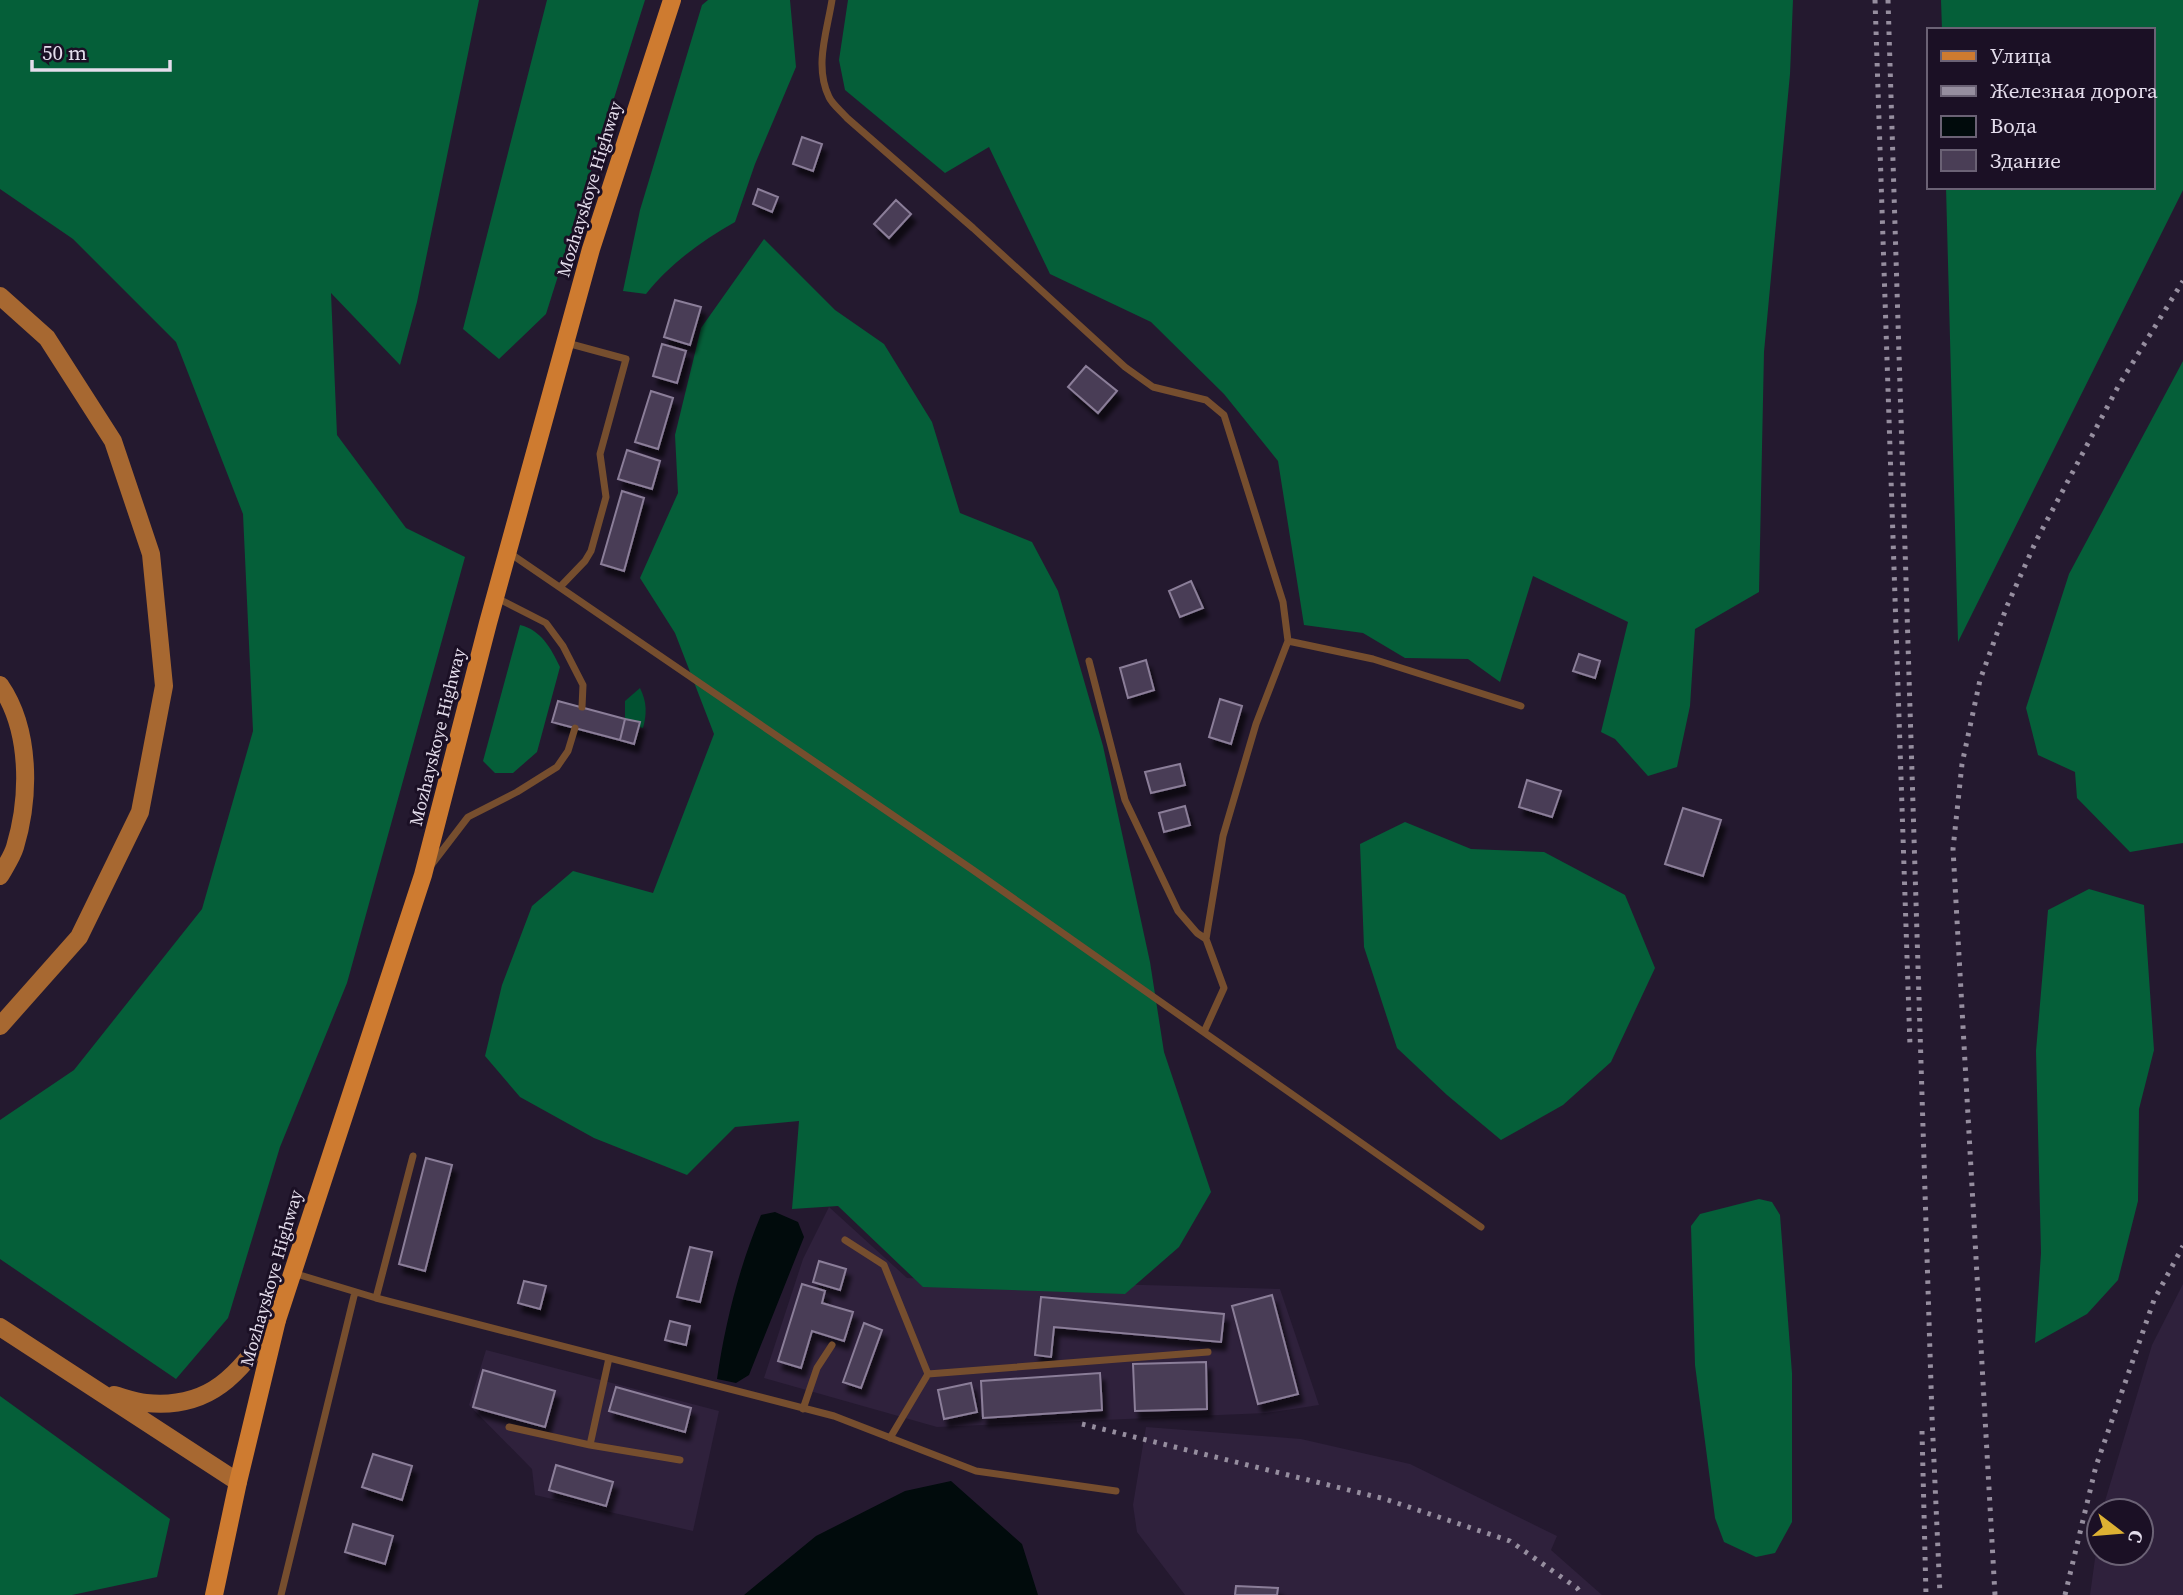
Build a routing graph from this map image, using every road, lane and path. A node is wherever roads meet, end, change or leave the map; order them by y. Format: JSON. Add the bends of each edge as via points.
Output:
{"nodes":[{"id":1,"x":672,"y":0,"type":"edge"},
{"id":2,"x":832,"y":0,"type":"edge"},
{"id":3,"x":0,"y":296,"type":"edge"},
{"id":4,"x":565,"y":343,"type":"junction"},
{"id":5,"x":507,"y":552,"type":"junction"},
{"id":6,"x":560,"y":587,"type":"junction"},
{"id":7,"x":495,"y":597,"type":"junction"},
{"id":8,"x":1288,"y":641,"type":"junction"},
{"id":9,"x":1089,"y":661,"type":"dead end"},
{"id":10,"x":0,"y":685,"type":"edge"},
{"id":11,"x":1521,"y":706,"type":"dead end"},
{"id":12,"x":582,"y":707,"type":"dead end"},
{"id":13,"x":575,"y":728,"type":"dead end"},
{"id":14,"x":423,"y":875,"type":"junction"},
{"id":15,"x":0,"y":876,"type":"edge"},
{"id":16,"x":1206,"y":939,"type":"junction"},
{"id":17,"x":0,"y":1026,"type":"edge"},
{"id":18,"x":1204,"y":1032,"type":"junction"},
{"id":19,"x":413,"y":1156,"type":"dead end"},
{"id":20,"x":1481,"y":1227,"type":"dead end"},
{"id":21,"x":845,"y":1241,"type":"dead end"},
{"id":22,"x":291,"y":1272,"type":"junction"},
{"id":23,"x":355,"y":1292,"type":"junction"},
{"id":24,"x":376,"y":1298,"type":"junction"},
{"id":25,"x":277,"y":1320,"type":"junction"},
{"id":26,"x":0,"y":1327,"type":"edge"},
{"id":27,"x":832,"y":1345,"type":"dead end"},
{"id":28,"x":1208,"y":1352,"type":"dead end"},
{"id":29,"x":609,"y":1358,"type":"junction"},
{"id":30,"x":928,"y":1374,"type":"junction"},
{"id":31,"x":97,"y":1390,"type":"junction"},
{"id":32,"x":803,"y":1409,"type":"junction"},
{"id":33,"x":509,"y":1427,"type":"dead end"},
{"id":34,"x":890,"y":1438,"type":"junction"},
{"id":35,"x":590,"y":1445,"type":"junction"},
{"id":36,"x":680,"y":1460,"type":"dead end"},
{"id":37,"x":238,"y":1482,"type":"junction"},
{"id":38,"x":1116,"y":1492,"type":"dead end"},
{"id":39,"x":214,"y":1595,"type":"edge"},
{"id":40,"x":281,"y":1595,"type":"edge"}],
"edges":[{"from":1,"to":4,"type":"main road","name":"Mozhayskoye Highway"},
{"from":2,"to":8,"type":"lane","via":[[822,70],[829,98],[847,118],[1125,367],[1153,387],[1206,400],[1224,415],[1283,602]]},
{"from":3,"to":17,"type":"main road","via":[[47,338],[113,441],[151,555],[164,686],[140,812],[79,937]]},
{"from":4,"to":5,"type":"main road","name":"Mozhayskoye Highway"},
{"from":4,"to":6,"type":"lane","via":[[626,359],[600,454],[606,497],[595,538],[585,561]]},
{"from":5,"to":6,"type":"lane"},
{"from":5,"to":7,"type":"main road","name":"Mozhayskoye Highway"},
{"from":6,"to":18,"type":"lane"},
{"from":7,"to":12,"type":"lane","via":[[546,623],[583,685]]},
{"from":7,"to":14,"type":"main road","name":"Mozhayskoye Highway"},
{"from":8,"to":11,"type":"lane","via":[[1373,659]]},
{"from":8,"to":16,"type":"lane","via":[[1256,724],[1223,836]]},
{"from":9,"to":16,"type":"lane","via":[[1125,800],[1178,911]]},
{"from":10,"to":15,"type":"main road","via":[[22,737],[26,801],[14,850]]},
{"from":13,"to":14,"type":"lane","via":[[557,767],[468,817]]},
{"from":14,"to":22,"type":"main road","name":"Mozhayskoye Highway"},
{"from":16,"to":18,"type":"lane","via":[[1224,988]]},
{"from":18,"to":20,"type":"lane"},
{"from":19,"to":24,"type":"lane"},
{"from":21,"to":30,"type":"lane","via":[[884,1265]]},
{"from":22,"to":23,"type":"lane"},
{"from":22,"to":25,"type":"main road","name":"Mozhayskoye Highway"},
{"from":23,"to":24,"type":"lane"},
{"from":23,"to":40,"type":"lane"},
{"from":24,"to":29,"type":"lane"},
{"from":25,"to":31,"type":"main road","via":[[246,1362],[218,1389],[187,1402],[146,1403]]},
{"from":25,"to":37,"type":"main road","name":"Mozhayskoye Highway"},
{"from":26,"to":31,"type":"main road"},
{"from":27,"to":32,"type":"lane","via":[[817,1368]]},
{"from":28,"to":30,"type":"lane"},
{"from":29,"to":32,"type":"lane"},
{"from":29,"to":35,"type":"lane"},
{"from":30,"to":34,"type":"lane"},
{"from":31,"to":37,"type":"main road"},
{"from":32,"to":34,"type":"lane"},
{"from":33,"to":35,"type":"lane"},
{"from":34,"to":38,"type":"lane","via":[[976,1471]]},
{"from":35,"to":36,"type":"lane"},
{"from":37,"to":39,"type":"main road","name":"Mozhayskoye Highway"}]}
